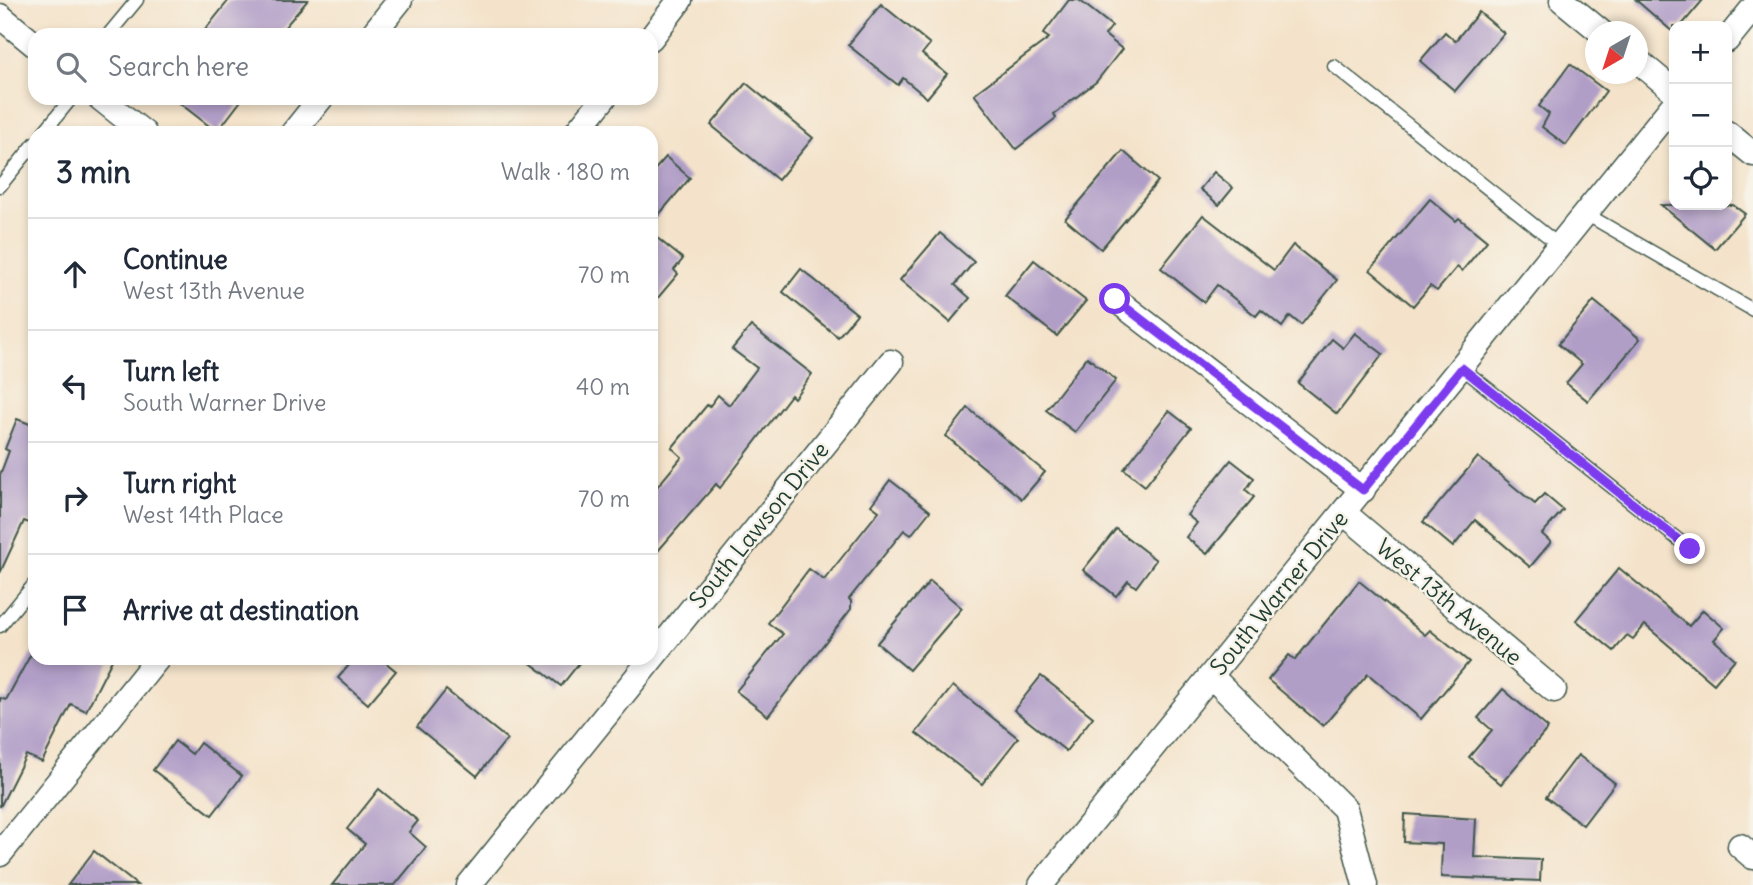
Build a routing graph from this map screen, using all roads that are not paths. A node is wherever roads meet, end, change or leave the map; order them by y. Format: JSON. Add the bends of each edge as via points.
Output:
{"nodes":[{"id":1,"x":136,"y":0,"type":"edge"},
{"id":2,"x":400,"y":0,"type":"edge"},
{"id":3,"x":680,"y":0,"type":"edge"},
{"id":4,"x":1562,"y":0,"type":"edge"},
{"id":5,"x":1753,"y":8,"type":"edge"},
{"id":6,"x":0,"y":16,"type":"edge"},
{"id":7,"x":1588,"y":21,"type":"edge"},
{"id":8,"x":114,"y":28,"type":"edge"},
{"id":9,"x":378,"y":28,"type":"edge"},
{"id":10,"x":658,"y":29,"type":"edge"},
{"id":11,"x":1732,"y":34,"type":"edge"},
{"id":12,"x":28,"y":39,"type":"edge"},
{"id":13,"x":1334,"y":66,"type":"dead end"},
{"id":14,"x":1648,"y":70,"type":"edge"},
{"id":15,"x":1669,"y":87,"type":"edge"},
{"id":16,"x":66,"y":105,"type":"edge"},
{"id":17,"x":109,"y":105,"type":"edge"},
{"id":18,"x":315,"y":105,"type":"edge"},
{"id":19,"x":598,"y":105,"type":"edge"},
{"id":20,"x":1669,"y":110,"type":"edge"},
{"id":21,"x":49,"y":126,"type":"edge"},
{"id":22,"x":135,"y":126,"type":"edge"},
{"id":23,"x":299,"y":126,"type":"edge"},
{"id":24,"x":582,"y":126,"type":"edge"},
{"id":25,"x":1732,"y":137,"type":"edge"},
{"id":26,"x":28,"y":152,"type":"edge"},
{"id":27,"x":1753,"y":154,"type":"edge"},
{"id":28,"x":0,"y":186,"type":"edge"},
{"id":29,"x":1586,"y":214,"type":"junction"},
{"id":30,"x":1560,"y":246,"type":"junction"},
{"id":31,"x":1115,"y":299,"type":"dead end"},
{"id":32,"x":1753,"y":310,"type":"edge"},
{"id":33,"x":891,"y":362,"type":"dead end"},
{"id":34,"x":1462,"y":368,"type":"junction"},
{"id":35,"x":1363,"y":490,"type":"junction"},
{"id":36,"x":1344,"y":513,"type":"junction"},
{"id":37,"x":1690,"y":549,"type":"dead end"},
{"id":38,"x":28,"y":592,"type":"edge"},
{"id":39,"x":0,"y":626,"type":"edge"},
{"id":40,"x":658,"y":651,"type":"edge"},
{"id":41,"x":152,"y":665,"type":"edge"},
{"id":42,"x":647,"y":665,"type":"edge"},
{"id":43,"x":1211,"y":676,"type":"junction"},
{"id":44,"x":1554,"y":690,"type":"dead end"},
{"id":45,"x":0,"y":854,"type":"edge"},
{"id":46,"x":469,"y":885,"type":"edge"},
{"id":47,"x":1041,"y":885,"type":"edge"},
{"id":48,"x":1365,"y":885,"type":"edge"}],
"edges":[{"from":1,"to":8,"type":"lane"},
{"from":2,"to":9,"type":"street"},
{"from":3,"to":10,"type":"street"},
{"from":4,"to":7,"type":"street"},
{"from":5,"to":11,"type":"street"},
{"from":6,"to":12,"type":"street"},
{"from":13,"to":30,"type":"lane"},
{"from":14,"to":15,"type":"street"},
{"from":16,"to":21,"type":"lane"},
{"from":17,"to":22,"type":"street"},
{"from":18,"to":23,"type":"street"},
{"from":19,"to":24,"type":"street"},
{"from":20,"to":29,"type":"street","name":"South Warner Drive"},
{"from":25,"to":27,"type":"street"},
{"from":26,"to":28,"type":"lane"},
{"from":29,"to":30,"type":"street","name":"South Warner Drive"},
{"from":29,"to":32,"type":"lane"},
{"from":30,"to":34,"type":"street","name":"South Warner Drive"},
{"from":31,"to":35,"type":"street"},
{"from":33,"to":40,"type":"street","name":"South Lawson Drive"},
{"from":34,"to":35,"type":"street","name":"South Warner Drive"},
{"from":34,"to":37,"type":"lane"},
{"from":35,"to":36,"type":"street","name":"South Warner Drive"},
{"from":36,"to":43,"type":"street","name":"South Warner Drive"},
{"from":36,"to":44,"type":"street","name":"West 13th Avenue"},
{"from":38,"to":39,"type":"lane"},
{"from":41,"to":45,"type":"street"},
{"from":42,"to":46,"type":"street","name":"South Lawson Drive"},
{"from":43,"to":47,"type":"street","name":"South Warner Drive"},
{"from":43,"to":48,"type":"street","via":[[1345,809]]}]}
